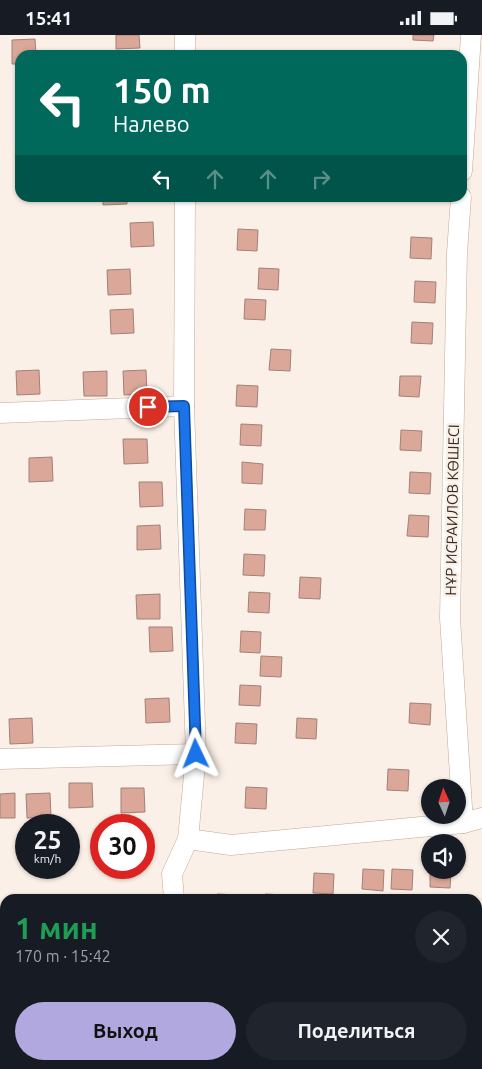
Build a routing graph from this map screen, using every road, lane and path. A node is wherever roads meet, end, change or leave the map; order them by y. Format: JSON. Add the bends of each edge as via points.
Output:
{"nodes":[{"id":1,"x":185,"y":35,"type":"edge"},
{"id":2,"x":471,"y":35,"type":"edge"},
{"id":3,"x":185,"y":50,"type":"edge"},
{"id":4,"x":467,"y":95,"type":"edge"},
{"id":5,"x":184,"y":202,"type":"edge"},
{"id":6,"x":461,"y":202,"type":"edge"},
{"id":7,"x":184,"y":406,"type":"junction"},
{"id":8,"x":0,"y":413,"type":"edge"},
{"id":9,"x":196,"y":754,"type":"junction"},
{"id":10,"x":0,"y":759,"type":"edge"},
{"id":11,"x":472,"y":820,"type":"edge"},
{"id":12,"x":188,"y":839,"type":"junction"},
{"id":13,"x":174,"y":894,"type":"edge"}],
"edges":[{"from":1,"to":3,"type":"street"},
{"from":2,"to":4,"type":"street"},
{"from":5,"to":7,"type":"street"},
{"from":6,"to":11,"type":"street","name":"НҰР ИСРАИЛОВ КӨШЕСІ","via":[[450,618]]},
{"from":7,"to":8,"type":"street"},
{"from":7,"to":9,"type":"street"},
{"from":9,"to":10,"type":"street"},
{"from":9,"to":12,"type":"street"},
{"from":11,"to":12,"type":"street","via":[[231,845]]},
{"from":12,"to":13,"type":"street","via":[[172,874]]}]}
